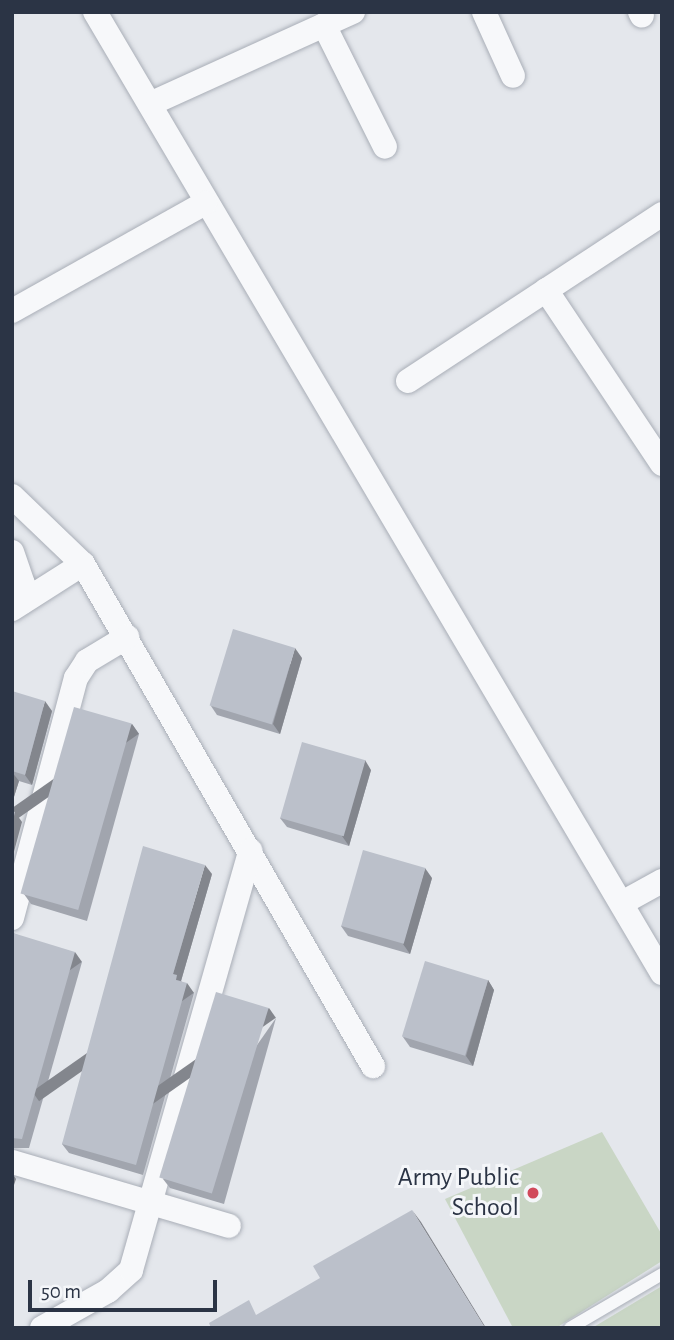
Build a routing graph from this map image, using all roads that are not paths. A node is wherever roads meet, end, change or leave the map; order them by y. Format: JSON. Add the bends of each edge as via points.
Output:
{"nodes":[{"id":1,"x":95,"y":12,"type":"edge"},
{"id":2,"x":353,"y":12,"type":"edge"},
{"id":3,"x":484,"y":12,"type":"edge"},
{"id":4,"x":324,"y":25,"type":"junction"},
{"id":5,"x":513,"y":76,"type":"dead end"},
{"id":6,"x":150,"y":104,"type":"junction"},
{"id":7,"x":385,"y":147,"type":"dead end"},
{"id":8,"x":205,"y":203,"type":"junction"},
{"id":9,"x":662,"y":214,"type":"edge"},
{"id":10,"x":546,"y":290,"type":"junction"},
{"id":11,"x":12,"y":311,"type":"edge"},
{"id":12,"x":408,"y":381,"type":"dead end"},
{"id":13,"x":662,"y":464,"type":"edge"},
{"id":14,"x":12,"y":496,"type":"edge"},
{"id":15,"x":12,"y":552,"type":"edge"},
{"id":16,"x":83,"y":564,"type":"junction"},
{"id":17,"x":17,"y":606,"type":"edge"},
{"id":18,"x":127,"y":637,"type":"junction"},
{"id":19,"x":250,"y":851,"type":"junction"},
{"id":20,"x":662,"y":881,"type":"edge"},
{"id":21,"x":622,"y":903,"type":"junction"},
{"id":22,"x":12,"y":918,"type":"edge"},
{"id":23,"x":662,"y":973,"type":"edge"},
{"id":24,"x":373,"y":1066,"type":"dead end"},
{"id":25,"x":12,"y":1162,"type":"edge"},
{"id":26,"x":150,"y":1203,"type":"junction"},
{"id":27,"x":229,"y":1226,"type":"dead end"},
{"id":28,"x":662,"y":1274,"type":"edge"},
{"id":29,"x":42,"y":1328,"type":"edge"},
{"id":30,"x":570,"y":1328,"type":"edge"}],
"edges":[{"from":1,"to":6,"type":"street"},
{"from":2,"to":4,"type":"street"},
{"from":3,"to":5,"type":"street"},
{"from":4,"to":6,"type":"street"},
{"from":4,"to":7,"type":"street"},
{"from":6,"to":8,"type":"street"},
{"from":8,"to":11,"type":"street"},
{"from":8,"to":21,"type":"street"},
{"from":9,"to":10,"type":"street"},
{"from":10,"to":12,"type":"street"},
{"from":10,"to":13,"type":"street"},
{"from":14,"to":16,"type":"street"},
{"from":15,"to":17,"type":"street","via":[[23,584]]},
{"from":16,"to":17,"type":"street"},
{"from":16,"to":18,"type":"street"},
{"from":18,"to":19,"type":"street"},
{"from":18,"to":22,"type":"street","via":[[87,661],[76,678]]},
{"from":19,"to":24,"type":"street"},
{"from":19,"to":26,"type":"street"},
{"from":20,"to":21,"type":"street"},
{"from":21,"to":23,"type":"street"},
{"from":25,"to":26,"type":"street"},
{"from":26,"to":27,"type":"street"},
{"from":26,"to":29,"type":"street","via":[[131,1270],[108,1291]]},
{"from":28,"to":30,"type":"lane"}]}
